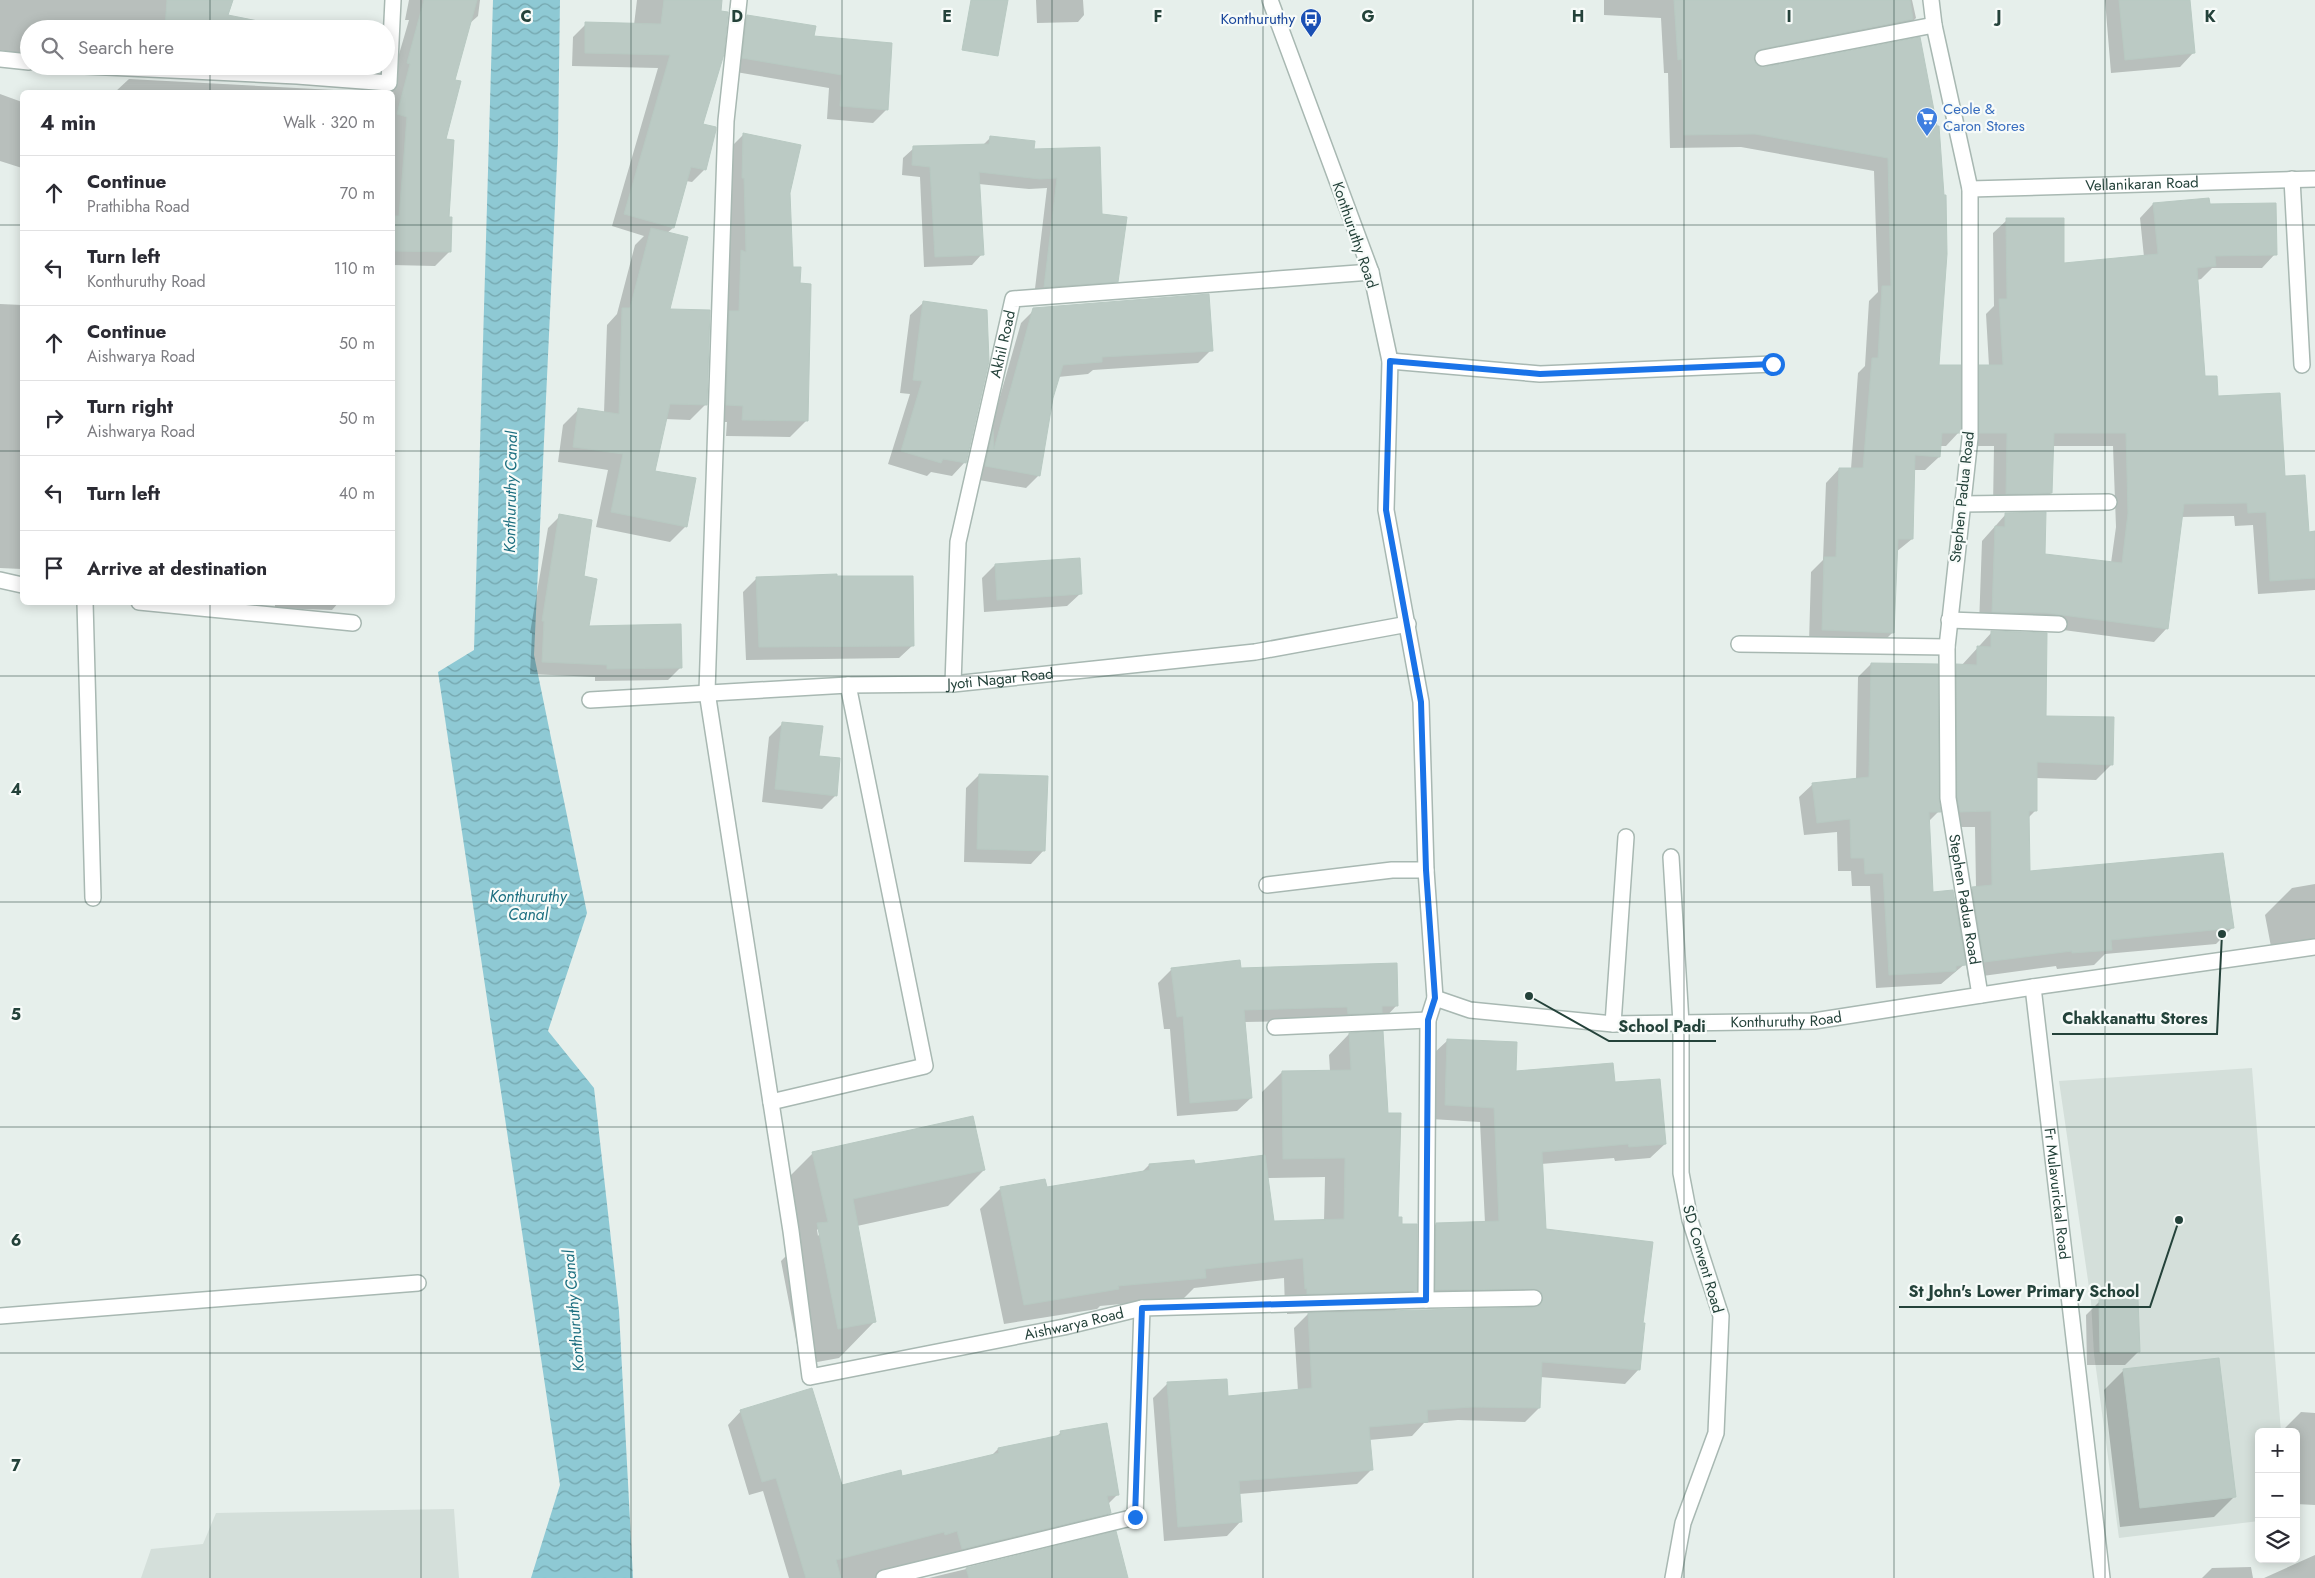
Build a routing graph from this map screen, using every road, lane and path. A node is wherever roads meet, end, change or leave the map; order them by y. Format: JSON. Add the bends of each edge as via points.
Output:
{"nodes":[{"id":1,"x":393,"y":0,"type":"edge"},
{"id":2,"x":739,"y":0,"type":"edge"},
{"id":3,"x":1270,"y":0,"type":"edge"},
{"id":4,"x":1931,"y":0,"type":"edge"},
{"id":5,"x":392,"y":20,"type":"edge"},
{"id":6,"x":1934,"y":25,"type":"junction"},
{"id":7,"x":1764,"y":58,"type":"dead end"},
{"id":8,"x":0,"y":59,"type":"edge"},
{"id":9,"x":20,"y":61,"type":"edge"},
{"id":10,"x":276,"y":75,"type":"edge"},
{"id":11,"x":390,"y":75,"type":"edge"},
{"id":12,"x":389,"y":88,"type":"edge"},
{"id":13,"x":2292,"y":179,"type":"junction"},
{"id":14,"x":2315,"y":179,"type":"edge"},
{"id":15,"x":1970,"y":188,"type":"junction"},
{"id":16,"x":1371,"y":272,"type":"junction"},
{"id":17,"x":1390,"y":361,"type":"junction"},
{"id":18,"x":1773,"y":364,"type":"dead end"},
{"id":19,"x":2302,"y":365,"type":"dead end"},
{"id":20,"x":2109,"y":502,"type":"dead end"},
{"id":21,"x":1962,"y":504,"type":"junction"},
{"id":22,"x":0,"y":580,"type":"edge"},
{"id":23,"x":20,"y":585,"type":"edge"},
{"id":24,"x":85,"y":605,"type":"edge"},
{"id":25,"x":171,"y":605,"type":"edge"},
{"id":26,"x":1950,"y":620,"type":"junction"},
{"id":27,"x":353,"y":622,"type":"dead end"},
{"id":28,"x":1408,"y":624,"type":"junction"},
{"id":29,"x":2060,"y":624,"type":"dead end"},
{"id":30,"x":1739,"y":644,"type":"dead end"},
{"id":31,"x":1947,"y":647,"type":"junction"},
{"id":32,"x":953,"y":684,"type":"junction"},
{"id":33,"x":848,"y":685,"type":"junction"},
{"id":34,"x":707,"y":692,"type":"junction"},
{"id":35,"x":590,"y":700,"type":"dead end"},
{"id":36,"x":1626,"y":837,"type":"dead end"},
{"id":37,"x":1671,"y":857,"type":"dead end"},
{"id":38,"x":1426,"y":870,"type":"junction"},
{"id":39,"x":1267,"y":885,"type":"dead end"},
{"id":40,"x":93,"y":898,"type":"dead end"},
{"id":41,"x":2315,"y":947,"type":"edge"},
{"id":42,"x":2033,"y":987,"type":"junction"},
{"id":43,"x":1980,"y":995,"type":"junction"},
{"id":44,"x":1435,"y":998,"type":"junction"},
{"id":45,"x":1428,"y":1020,"type":"junction"},
{"id":46,"x":1681,"y":1023,"type":"junction"},
{"id":47,"x":1613,"y":1024,"type":"junction"},
{"id":48,"x":1275,"y":1027,"type":"dead end"},
{"id":49,"x":771,"y":1102,"type":"junction"},
{"id":50,"x":418,"y":1283,"type":"dead end"},
{"id":51,"x":1534,"y":1298,"type":"dead end"},
{"id":52,"x":1426,"y":1300,"type":"junction"},
{"id":53,"x":1142,"y":1308,"type":"junction"},
{"id":54,"x":0,"y":1316,"type":"edge"},
{"id":55,"x":884,"y":1578,"type":"edge"},
{"id":56,"x":1673,"y":1578,"type":"edge"},
{"id":57,"x":2102,"y":1578,"type":"edge"}],
"edges":[{"from":1,"to":5,"type":"street"},
{"from":2,"to":34,"type":"street","via":[[726,121]]},
{"from":3,"to":16,"type":"street","name":"Konthuruthy Road"},
{"from":4,"to":6,"type":"street","name":"Stephen Padua Road"},
{"from":6,"to":7,"type":"street"},
{"from":6,"to":15,"type":"street","name":"Stephen Padua Road"},
{"from":8,"to":9,"type":"street"},
{"from":10,"to":12,"type":"street"},
{"from":11,"to":12,"type":"street"},
{"from":13,"to":14,"type":"street","name":"Vellanikaran Road"},
{"from":13,"to":15,"type":"street","name":"Vellanikaran Road"},
{"from":13,"to":19,"type":"street"},
{"from":15,"to":21,"type":"street","name":"Stephen Padua Road","via":[[1970,438]]},
{"from":16,"to":17,"type":"street","name":"Konthuruthy Road"},
{"from":16,"to":32,"type":"street","name":"Akhil Road","via":[[1013,300],[958,542]]},
{"from":17,"to":18,"type":"street","via":[[1540,374]]},
{"from":17,"to":28,"type":"street","name":"Konthuruthy Road","via":[[1386,510]]},
{"from":20,"to":21,"type":"street"},
{"from":21,"to":26,"type":"street","name":"Stephen Padua Road"},
{"from":22,"to":23,"type":"street"},
{"from":24,"to":40,"type":"street"},
{"from":25,"to":27,"type":"street"},
{"from":26,"to":29,"type":"street"},
{"from":26,"to":31,"type":"street","name":"Stephen Padua Road"},
{"from":28,"to":32,"type":"street","name":"Jyoti Nagar Road","via":[[1255,652]]},
{"from":28,"to":38,"type":"street","name":"Konthuruthy Road","via":[[1421,702]]},
{"from":30,"to":31,"type":"street"},
{"from":31,"to":43,"type":"street","name":"Stephen Padua Road","via":[[1948,798]]},
{"from":32,"to":33,"type":"street","name":"Jyoti Nagar Road"},
{"from":33,"to":34,"type":"street","name":"Jyoti Nagar Road"},
{"from":33,"to":49,"type":"street","via":[[925,1066]]},
{"from":34,"to":35,"type":"street","name":"Jyoti Nagar Road"},
{"from":34,"to":49,"type":"street"},
{"from":36,"to":47,"type":"street"},
{"from":37,"to":46,"type":"street","name":"SD Convent Road"},
{"from":38,"to":39,"type":"street","via":[[1392,870]]},
{"from":38,"to":44,"type":"street","name":"Konthuruthy Road"},
{"from":41,"to":42,"type":"street","name":"Konthuruthy Road"},
{"from":42,"to":43,"type":"street","name":"Konthuruthy Road"},
{"from":42,"to":57,"type":"street","name":"Fr Mulavurickal Road"},
{"from":43,"to":46,"type":"street","name":"Konthuruthy Road","via":[[1814,1022]]},
{"from":44,"to":45,"type":"street"},
{"from":44,"to":47,"type":"street","name":"Konthuruthy Road","via":[[1470,1010]]},
{"from":45,"to":48,"type":"street"},
{"from":45,"to":52,"type":"street"},
{"from":46,"to":47,"type":"street","name":"Konthuruthy Road"},
{"from":46,"to":56,"type":"street","name":"SD Convent Road","via":[[1680,1173],[1690,1220],[1721,1316],[1716,1433],[1683,1523]]},
{"from":49,"to":53,"type":"street","name":"Aishwarya Road","via":[[810,1377],[1064,1327]]},
{"from":50,"to":54,"type":"street"},
{"from":51,"to":52,"type":"street","name":"Aishwarya Road"},
{"from":52,"to":53,"type":"street","name":"Aishwarya Road"},
{"from":53,"to":55,"type":"street","via":[[1135,1517]]}]}
